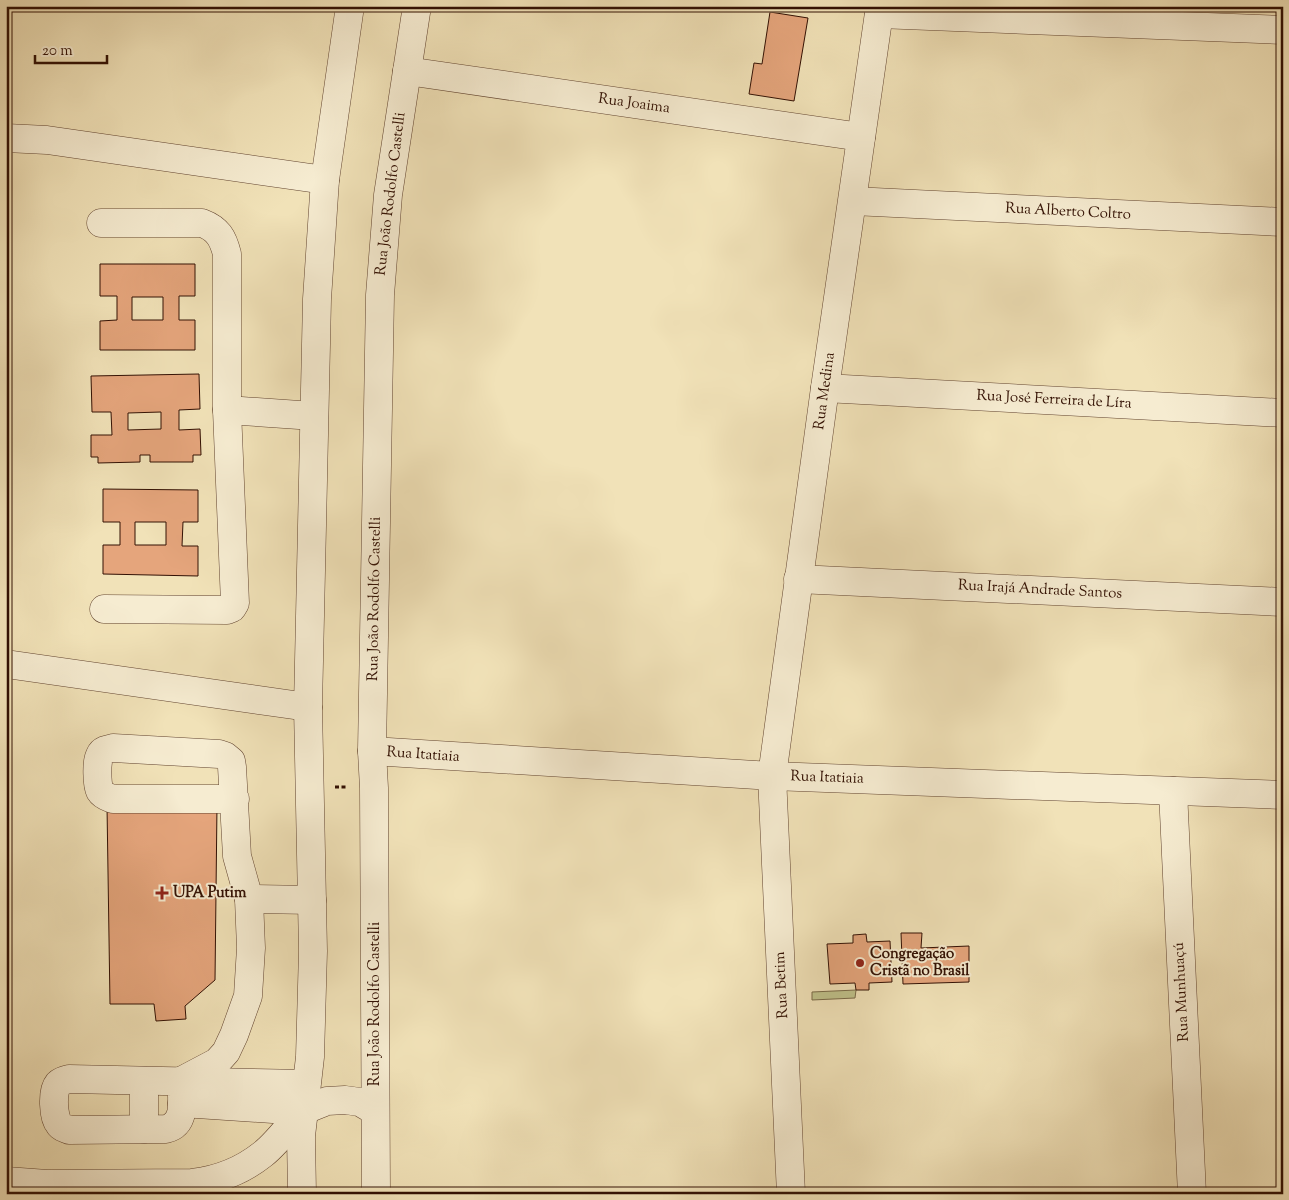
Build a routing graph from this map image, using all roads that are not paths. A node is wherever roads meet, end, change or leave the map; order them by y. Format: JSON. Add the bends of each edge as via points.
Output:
{"nodes":[{"id":1,"x":350,"y":6,"type":"edge"},
{"id":2,"x":417,"y":6,"type":"edge"},
{"id":3,"x":880,"y":10,"type":"edge"},
{"id":4,"x":1089,"y":14,"type":"edge"},
{"id":5,"x":1283,"y":30,"type":"edge"},
{"id":6,"x":407,"y":71,"type":"junction"},
{"id":7,"x":6,"y":122,"type":"edge"},
{"id":8,"x":860,"y":137,"type":"junction"},
{"id":9,"x":6,"y":138,"type":"edge"},
{"id":10,"x":47,"y":140,"type":"junction"},
{"id":11,"x":325,"y":180,"type":"junction"},
{"id":12,"x":853,"y":201,"type":"junction"},
{"id":13,"x":101,"y":222,"type":"dead end"},
{"id":14,"x":1283,"y":222,"type":"edge"},
{"id":15,"x":825,"y":388,"type":"junction"},
{"id":16,"x":227,"y":410,"type":"junction"},
{"id":17,"x":1283,"y":413,"type":"edge"},
{"id":18,"x":314,"y":416,"type":"junction"},
{"id":19,"x":798,"y":578,"type":"junction"},
{"id":20,"x":1283,"y":602,"type":"edge"},
{"id":21,"x":104,"y":609,"type":"dead end"},
{"id":22,"x":6,"y":664,"type":"edge"},
{"id":23,"x":308,"y":707,"type":"junction"},
{"id":24,"x":372,"y":751,"type":"junction"},
{"id":25,"x":772,"y":776,"type":"junction"},
{"id":26,"x":1173,"y":791,"type":"junction"},
{"id":27,"x":1283,"y":795,"type":"edge"},
{"id":28,"x":235,"y":799,"type":"junction"},
{"id":29,"x":249,"y":899,"type":"junction"},
{"id":30,"x":312,"y":900,"type":"junction"},
{"id":31,"x":144,"y":1080,"type":"junction"},
{"id":32,"x":306,"y":1084,"type":"junction"},
{"id":33,"x":182,"y":1092,"type":"junction"},
{"id":34,"x":302,"y":1111,"type":"junction"},
{"id":35,"x":375,"y":1111,"type":"junction"},
{"id":36,"x":144,"y":1129,"type":"junction"},
{"id":37,"x":6,"y":1181,"type":"edge"},
{"id":38,"x":302,"y":1194,"type":"edge"},
{"id":39,"x":376,"y":1194,"type":"edge"},
{"id":40,"x":791,"y":1194,"type":"edge"},
{"id":41,"x":1192,"y":1194,"type":"edge"}],
"edges":[{"from":1,"to":11,"type":"street"},
{"from":2,"to":6,"type":"street","name":"Rua João Rodolfo Castelli"},
{"from":3,"to":4,"type":"street"},
{"from":3,"to":8,"type":"street","name":"Rua Medina"},
{"from":4,"to":5,"type":"street"},
{"from":6,"to":8,"type":"street","name":"Rua Joaima"},
{"from":6,"to":24,"type":"street","name":"Rua João Rodolfo Castelli","via":[[388,195],[380,296]]},
{"from":7,"to":10,"type":"street"},
{"from":8,"to":12,"type":"street","name":"Rua Medina"},
{"from":9,"to":10,"type":"street"},
{"from":10,"to":11,"type":"street"},
{"from":11,"to":18,"type":"street"},
{"from":12,"to":14,"type":"street","name":"Rua Alberto Coltro"},
{"from":12,"to":15,"type":"street","name":"Rua Medina"},
{"from":13,"to":16,"type":"street","via":[[202,223],[220,233],[227,254]]},
{"from":15,"to":17,"type":"street","name":"Rua José Ferreira de Líra"},
{"from":15,"to":19,"type":"street","name":"Rua Medina"},
{"from":16,"to":18,"type":"street"},
{"from":16,"to":21,"type":"street","via":[[235,603],[232,608]]},
{"from":18,"to":23,"type":"street"},
{"from":19,"to":20,"type":"street","name":"Rua Irajá Andrade Santos"},
{"from":19,"to":25,"type":"street","name":"Rua Medina"},
{"from":22,"to":23,"type":"street"},
{"from":23,"to":30,"type":"street"},
{"from":24,"to":25,"type":"street","name":"Rua Itatiaia"},
{"from":24,"to":35,"type":"street","name":"Rua João Rodolfo Castelli"},
{"from":25,"to":26,"type":"street","name":"Rua Itatiaia"},
{"from":25,"to":40,"type":"street","name":"Rua Betim"},
{"from":26,"to":27,"type":"street","name":"Rua Itatiaia"},
{"from":26,"to":41,"type":"street","name":"Rua Munhuaçú"},
{"from":28,"to":28,"type":"street","via":[[230,760],[219,754],[113,748],[100,755],[98,785],[106,797]]},
{"from":28,"to":29,"type":"street","via":[[237,856]]},
{"from":29,"to":30,"type":"street"},
{"from":29,"to":33,"type":"street","via":[[251,948],[248,996],[226,1052]]},
{"from":30,"to":32,"type":"street","via":[[310,1057]]},
{"from":31,"to":33,"type":"street"},
{"from":31,"to":36,"type":"street"},
{"from":31,"to":36,"type":"street","via":[[69,1079],[56,1086],[54,1093],[57,1122],[62,1128]]},
{"from":32,"to":33,"type":"street"},
{"from":32,"to":34,"type":"street"},
{"from":33,"to":34,"type":"street"},
{"from":33,"to":36,"type":"street","via":[[180,1122],[166,1129]]},
{"from":34,"to":35,"type":"street","via":[[327,1101],[344,1100],[360,1102]]},
{"from":34,"to":37,"type":"street","via":[[264,1154],[210,1181],[47,1184]]},
{"from":34,"to":38,"type":"street"},
{"from":35,"to":39,"type":"street","name":"Rua João Rodolfo Castelli"}]}
